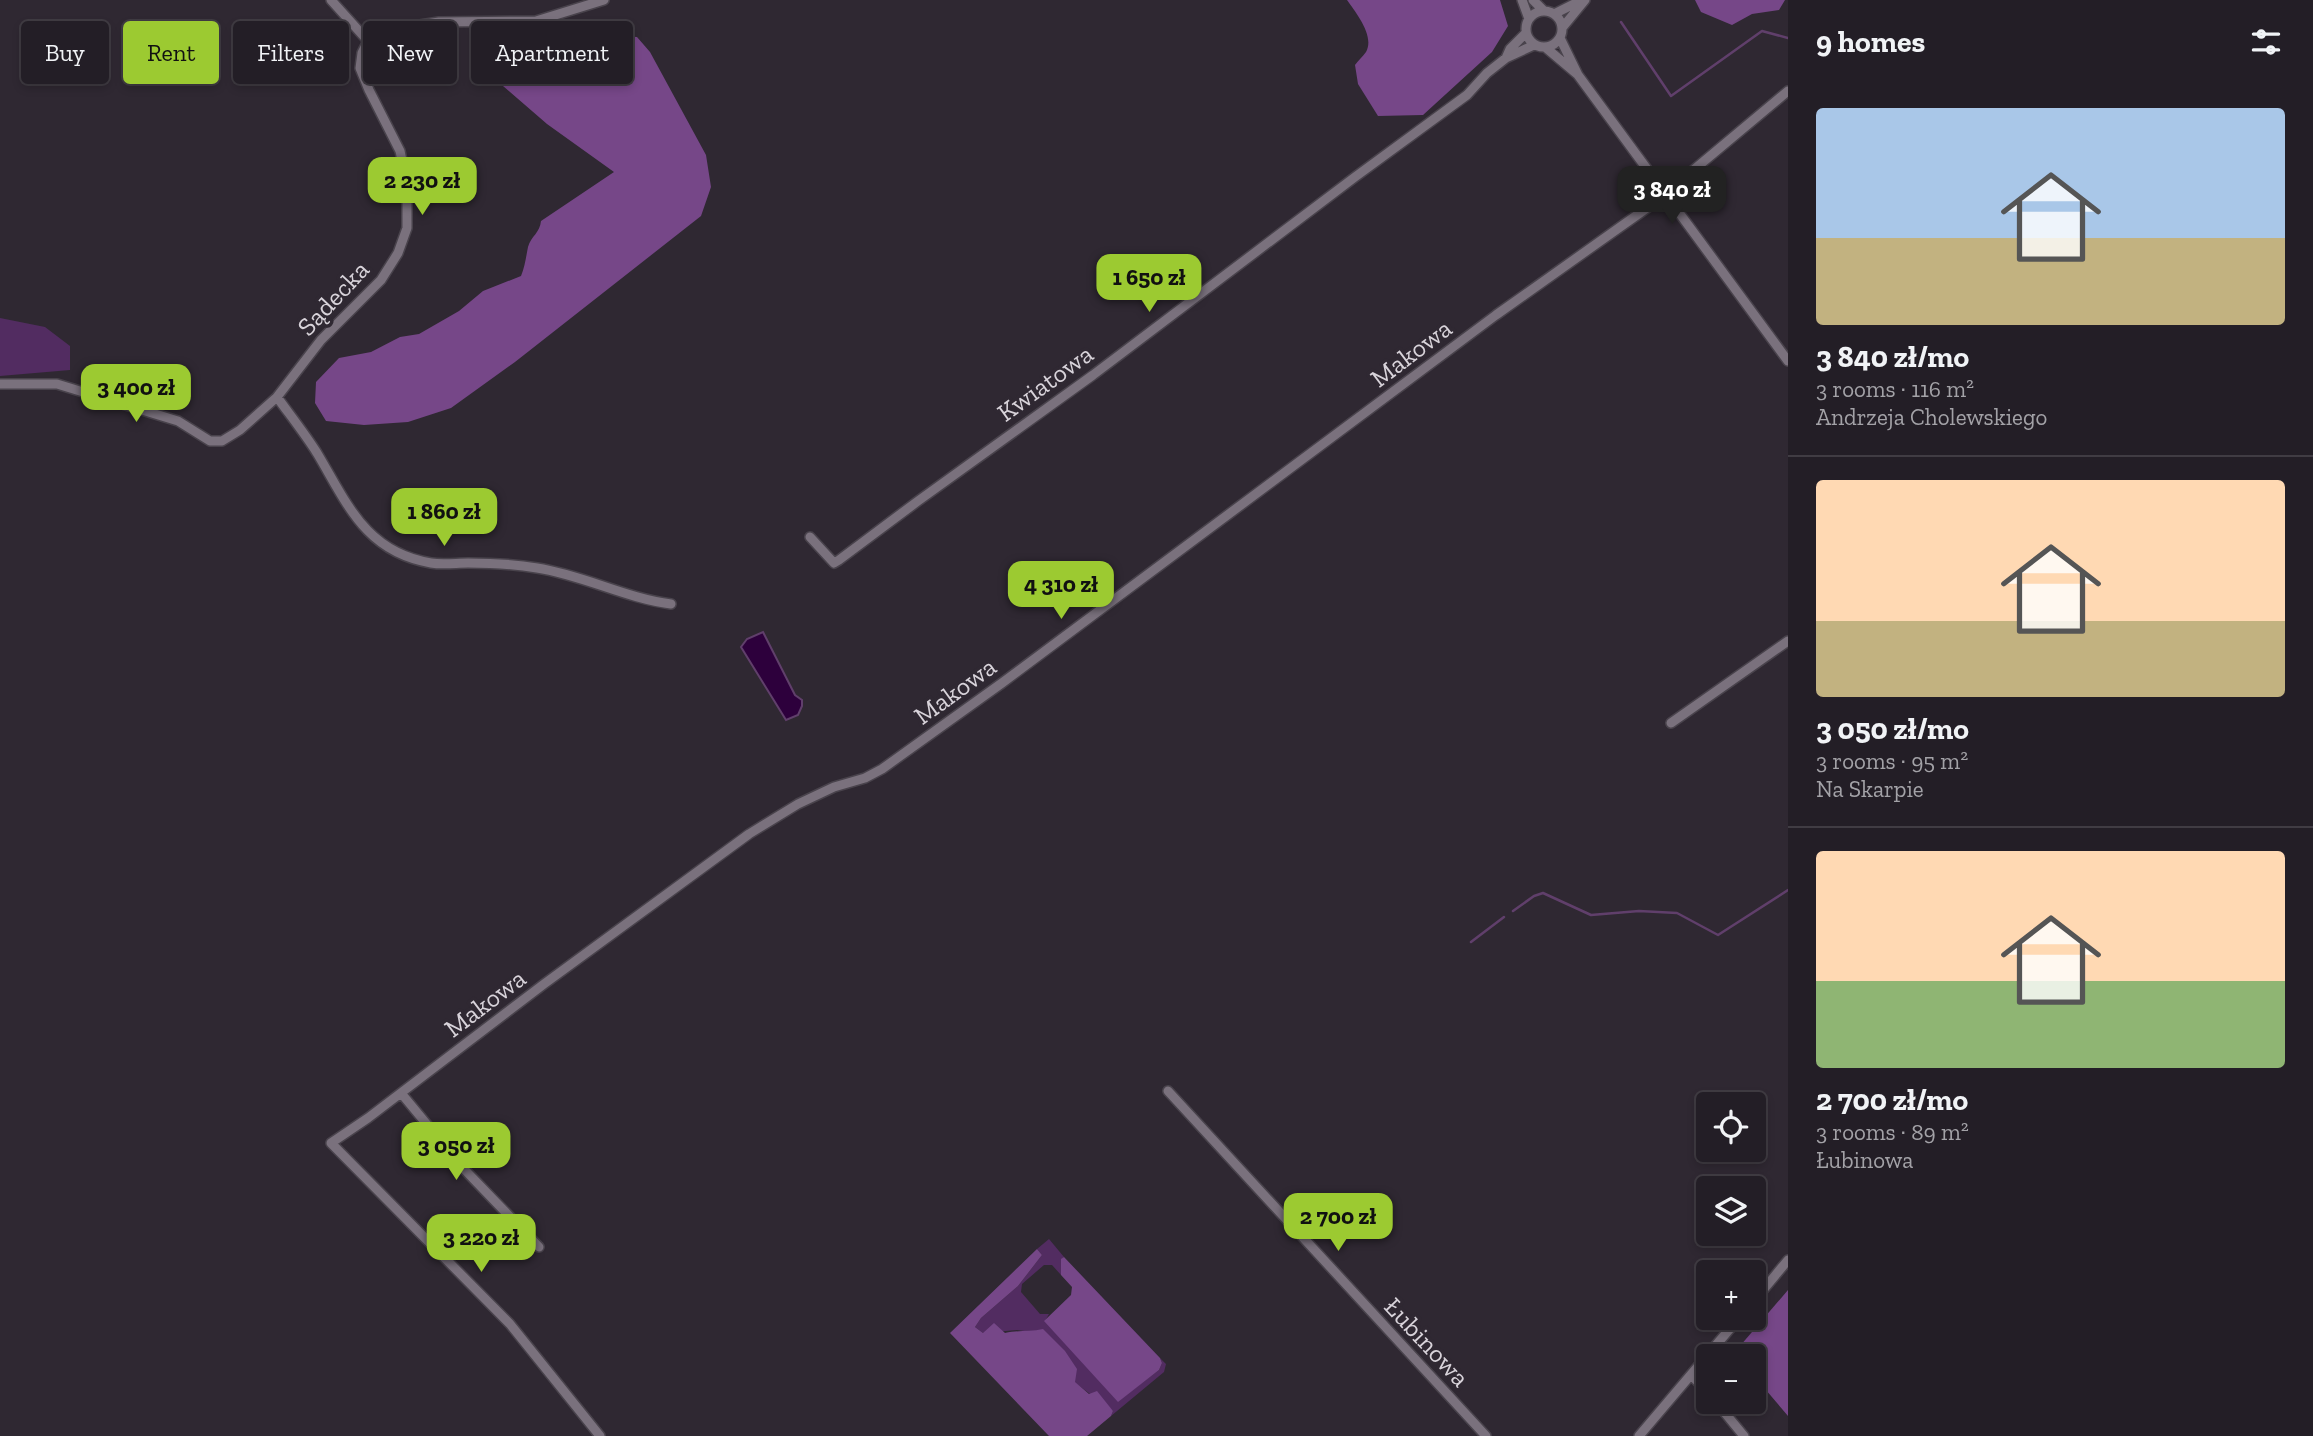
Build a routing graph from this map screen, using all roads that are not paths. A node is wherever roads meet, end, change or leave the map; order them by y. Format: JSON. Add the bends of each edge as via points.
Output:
{"nodes":[{"id":1,"x":331,"y":0,"type":"edge"},
{"id":2,"x":604,"y":0,"type":"edge"},
{"id":3,"x":1521,"y":0,"type":"edge"},
{"id":4,"x":1533,"y":0,"type":"edge"},
{"id":5,"x":1583,"y":2,"type":"edge"},
{"id":6,"x":1549,"y":13,"type":"junction"},
{"id":7,"x":1529,"y":19,"type":"junction"},
{"id":8,"x":457,"y":21,"type":"edge"},
{"id":9,"x":1562,"y":28,"type":"junction"},
{"id":10,"x":1526,"y":33,"type":"junction"},
{"id":11,"x":363,"y":35,"type":"edge"},
{"id":12,"x":1560,"y":38,"type":"junction"},
{"id":13,"x":1534,"y":45,"type":"junction"},
{"id":14,"x":1545,"y":47,"type":"junction"},
{"id":15,"x":363,"y":51,"type":"edge"},
{"id":16,"x":1506,"y":58,"type":"junction"},
{"id":17,"x":363,"y":75,"type":"edge"},
{"id":18,"x":1578,"y":75,"type":"junction"},
{"id":19,"x":367,"y":84,"type":"edge"},
{"id":20,"x":1788,"y":91,"type":"edge"},
{"id":21,"x":1667,"y":193,"type":"junction"},
{"id":22,"x":1788,"y":361,"type":"edge"},
{"id":23,"x":0,"y":384,"type":"edge"},
{"id":24,"x":277,"y":397,"type":"junction"},
{"id":25,"x":810,"y":537,"type":"dead end"},
{"id":26,"x":671,"y":604,"type":"dead end"},
{"id":27,"x":1788,"y":641,"type":"edge"},
{"id":28,"x":1671,"y":723,"type":"dead end"},
{"id":29,"x":1168,"y":1091,"type":"dead end"},
{"id":30,"x":401,"y":1093,"type":"junction"},
{"id":31,"x":539,"y":1247,"type":"dead end"},
{"id":32,"x":1788,"y":1260,"type":"edge"},
{"id":33,"x":1766,"y":1287,"type":"edge"},
{"id":34,"x":1730,"y":1330,"type":"edge"},
{"id":35,"x":1691,"y":1375,"type":"junction"},
{"id":36,"x":1696,"y":1380,"type":"edge"},
{"id":37,"x":1726,"y":1414,"type":"edge"},
{"id":38,"x":600,"y":1436,"type":"edge"},
{"id":39,"x":1486,"y":1436,"type":"edge"},
{"id":40,"x":1639,"y":1436,"type":"edge"},
{"id":41,"x":1744,"y":1436,"type":"edge"}],
"edges":[{"from":1,"to":11,"type":"street"},
{"from":2,"to":8,"type":"street","via":[[536,21]]},
{"from":3,"to":7,"type":"street"},
{"from":4,"to":6,"type":"street"},
{"from":5,"to":6,"type":"street"},
{"from":5,"to":9,"type":"street"},
{"from":6,"to":7,"type":"street"},
{"from":6,"to":9,"type":"street"},
{"from":7,"to":10,"type":"street"},
{"from":9,"to":12,"type":"street"},
{"from":10,"to":13,"type":"street"},
{"from":10,"to":16,"type":"street","name":"Kwiatowa"},
{"from":12,"to":14,"type":"street"},
{"from":12,"to":18,"type":"street"},
{"from":13,"to":14,"type":"street"},
{"from":13,"to":16,"type":"street","name":"Kwiatowa"},
{"from":14,"to":18,"type":"street"},
{"from":15,"to":17,"type":"street","name":"Sądecka"},
{"from":16,"to":25,"type":"street","name":"Kwiatowa","via":[[1467,95],[839,560],[834,563]]},
{"from":18,"to":21,"type":"street"},
{"from":19,"to":24,"type":"street","name":"Sądecka","via":[[400,151],[407,184],[407,228],[381,280],[321,340]]},
{"from":20,"to":21,"type":"street","name":"Makowa"},
{"from":21,"to":22,"type":"street"},
{"from":21,"to":30,"type":"street","name":"Makowa","via":[[893,762],[798,804],[749,834]]},
{"from":23,"to":24,"type":"street","name":"Sądecka","via":[[57,384],[178,421],[210,441],[222,441],[240,430]]},
{"from":24,"to":26,"type":"street","via":[[352,514],[370,534],[410,558],[433,564],[541,568],[618,593]]},
{"from":27,"to":28,"type":"street"},
{"from":29,"to":39,"type":"street","name":"Łubinowa"},
{"from":30,"to":31,"type":"street","via":[[463,1168]]},
{"from":30,"to":38,"type":"street","name":"Makowa","via":[[331,1143],[510,1324]]},
{"from":32,"to":33,"type":"street"},
{"from":34,"to":35,"type":"street"},
{"from":35,"to":36,"type":"street"},
{"from":35,"to":40,"type":"street"},
{"from":37,"to":41,"type":"street"}]}
